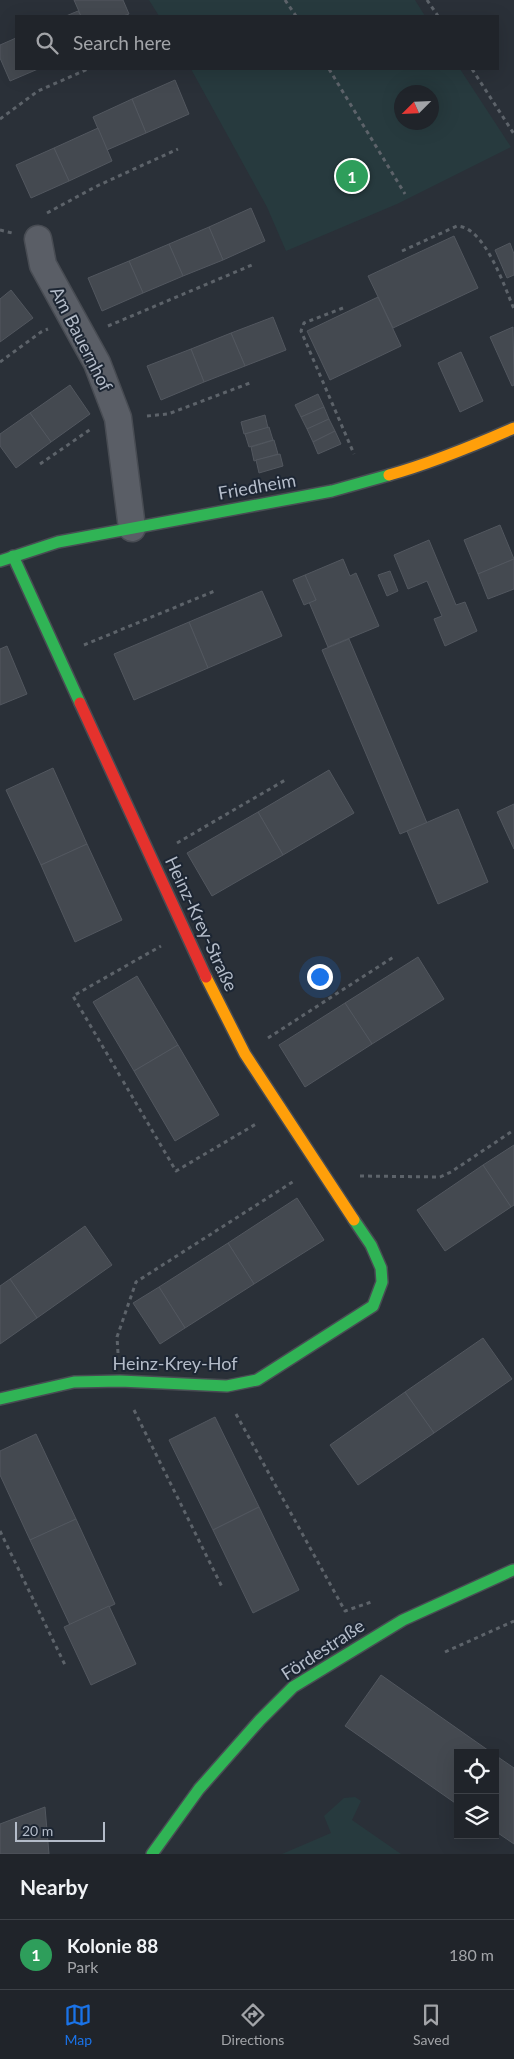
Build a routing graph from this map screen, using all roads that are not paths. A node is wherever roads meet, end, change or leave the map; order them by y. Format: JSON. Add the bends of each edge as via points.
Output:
{"nodes":[{"id":1,"x":38,"y":239,"type":"road end"},
{"id":2,"x":514,"y":428,"type":"edge"},
{"id":3,"x":132,"y":528,"type":"junction"},
{"id":4,"x":13,"y":556,"type":"junction"},
{"id":5,"x":0,"y":561,"type":"edge"},
{"id":6,"x":382,"y":1291,"type":"joint"},
{"id":7,"x":0,"y":1399,"type":"edge"},
{"id":8,"x":513,"y":1570,"type":"edge"},
{"id":9,"x":152,"y":1854,"type":"edge"}],
"edges":[{"from":1,"to":3,"type":"street","name":"Am Bauernhof","via":[[43,265],[96,363],[118,418]]},
{"from":2,"to":3,"type":"street","name":"Friedheim","via":[[411,469],[332,491]]},
{"from":3,"to":4,"type":"street","name":"Friedheim","via":[[58,542]]},
{"from":4,"to":5,"type":"street","name":"Friedheim"},
{"from":4,"to":6,"type":"street","name":"Heinz-Krey-Straße","via":[[184,933],[245,1054],[382,1265]]},
{"from":6,"to":7,"type":"street","name":"Heinz-Krey-Hof","via":[[373,1306],[258,1380],[226,1386],[74,1382]]},
{"from":8,"to":9,"type":"street","name":"Fördestraße","via":[[403,1620],[293,1687],[199,1789]]}]}
